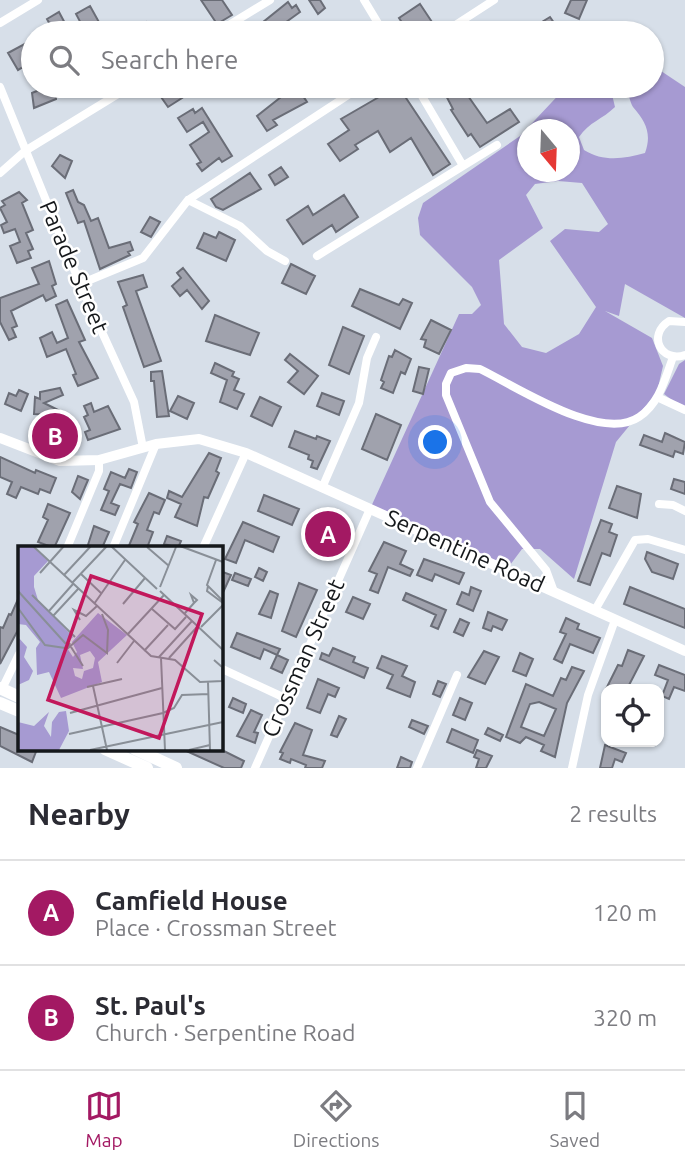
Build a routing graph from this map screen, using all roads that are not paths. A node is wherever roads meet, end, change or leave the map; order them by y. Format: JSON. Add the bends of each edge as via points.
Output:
{"nodes":[{"id":1,"x":38,"y":0,"type":"edge"},
{"id":2,"x":270,"y":0,"type":"edge"},
{"id":3,"x":364,"y":0,"type":"edge"},
{"id":4,"x":494,"y":0,"type":"edge"},
{"id":5,"x":236,"y":21,"type":"edge"},
{"id":6,"x":377,"y":21,"type":"edge"},
{"id":7,"x":462,"y":21,"type":"edge"},
{"id":8,"x":0,"y":23,"type":"edge"},
{"id":9,"x":0,"y":86,"type":"edge"},
{"id":10,"x":111,"y":98,"type":"edge"},
{"id":11,"x":344,"y":98,"type":"edge"},
{"id":12,"x":423,"y":98,"type":"edge"},
{"id":13,"x":497,"y":145,"type":"dead end"},
{"id":14,"x":25,"y":150,"type":"junction"},
{"id":15,"x":462,"y":164,"type":"junction"},
{"id":16,"x":0,"y":173,"type":"edge"},
{"id":17,"x":188,"y":200,"type":"junction"},
{"id":18,"x":317,"y":257,"type":"dead end"},
{"id":19,"x":285,"y":261,"type":"dead end"},
{"id":20,"x":80,"y":284,"type":"junction"},
{"id":21,"x":684,"y":321,"type":"edge"},
{"id":22,"x":376,"y":337,"type":"dead end"},
{"id":23,"x":685,"y":355,"type":"edge"},
{"id":24,"x":673,"y":357,"type":"junction"},
{"id":25,"x":657,"y":397,"type":"junction"},
{"id":26,"x":685,"y":410,"type":"edge"},
{"id":27,"x":0,"y":438,"type":"edge"},
{"id":28,"x":156,"y":444,"type":"junction"},
{"id":29,"x":143,"y":448,"type":"junction"},
{"id":30,"x":246,"y":453,"type":"junction"},
{"id":31,"x":99,"y":460,"type":"junction"},
{"id":32,"x":322,"y":488,"type":"junction"},
{"id":33,"x":659,"y":505,"type":"dead end"},
{"id":34,"x":370,"y":509,"type":"junction"},
{"id":35,"x":685,"y":511,"type":"edge"},
{"id":36,"x":68,"y":546,"type":"edge"},
{"id":37,"x":114,"y":546,"type":"edge"},
{"id":38,"x":204,"y":546,"type":"edge"},
{"id":39,"x":685,"y":550,"type":"edge"},
{"id":40,"x":553,"y":589,"type":"junction"},
{"id":41,"x":595,"y":610,"type":"junction"},
{"id":42,"x":615,"y":620,"type":"junction"},
{"id":43,"x":685,"y":651,"type":"edge"},
{"id":44,"x":18,"y":656,"type":"edge"},
{"id":45,"x":222,"y":669,"type":"edge"},
{"id":46,"x":457,"y":675,"type":"dead end"},
{"id":47,"x":0,"y":693,"type":"edge"},
{"id":48,"x":18,"y":697,"type":"edge"},
{"id":49,"x":285,"y":698,"type":"junction"},
{"id":50,"x":18,"y":710,"type":"edge"},
{"id":51,"x":112,"y":750,"type":"edge"},
{"id":52,"x":135,"y":753,"type":"edge"},
{"id":53,"x":148,"y":768,"type":"edge"},
{"id":54,"x":176,"y":768,"type":"edge"},
{"id":55,"x":255,"y":768,"type":"edge"},
{"id":56,"x":417,"y":768,"type":"edge"},
{"id":57,"x":572,"y":768,"type":"edge"}],
"edges":[{"from":1,"to":8,"type":"street"},
{"from":2,"to":5,"type":"street"},
{"from":3,"to":6,"type":"street"},
{"from":4,"to":7,"type":"street"},
{"from":9,"to":14,"type":"street","name":"Parade Street"},
{"from":10,"to":14,"type":"street"},
{"from":11,"to":17,"type":"street"},
{"from":12,"to":15,"type":"street"},
{"from":13,"to":15,"type":"street"},
{"from":14,"to":16,"type":"street"},
{"from":14,"to":20,"type":"street","name":"Parade Street"},
{"from":15,"to":18,"type":"street"},
{"from":17,"to":19,"type":"street","via":[[240,226]]},
{"from":17,"to":20,"type":"street","via":[[143,258]]},
{"from":20,"to":29,"type":"street","name":"Parade Street","via":[[134,402]]},
{"from":21,"to":24,"type":"street","via":[[669,321],[658,331],[660,348]]},
{"from":22,"to":32,"type":"street","via":[[359,402]]},
{"from":23,"to":24,"type":"street"},
{"from":24,"to":25,"type":"street"},
{"from":25,"to":26,"type":"street"},
{"from":25,"to":40,"type":"street","via":[[640,416],[617,426],[606,425],[573,415],[480,369],[451,373],[446,396],[490,502],[545,570]]},
{"from":27,"to":31,"type":"street","name":"Serpentine Road","via":[[60,461]]},
{"from":28,"to":29,"type":"street","name":"Serpentine Road"},
{"from":28,"to":30,"type":"street","name":"Serpentine Road","via":[[199,439]]},
{"from":28,"to":37,"type":"street"},
{"from":29,"to":31,"type":"street","name":"Serpentine Road"},
{"from":30,"to":32,"type":"street","name":"Serpentine Road"},
{"from":30,"to":38,"type":"street"},
{"from":31,"to":36,"type":"street","via":[[99,471]]},
{"from":32,"to":34,"type":"street","name":"Serpentine Road"},
{"from":33,"to":35,"type":"street"},
{"from":34,"to":40,"type":"street","name":"Serpentine Road"},
{"from":34,"to":49,"type":"street","name":"Crossman Street"},
{"from":39,"to":41,"type":"street","via":[[648,539],[635,540]]},
{"from":40,"to":41,"type":"street","name":"Serpentine Road"},
{"from":41,"to":42,"type":"street","name":"Serpentine Road"},
{"from":42,"to":43,"type":"street","name":"Serpentine Road"},
{"from":42,"to":57,"type":"street","via":[[588,695]]},
{"from":44,"to":47,"type":"street"},
{"from":45,"to":49,"type":"street"},
{"from":46,"to":56,"type":"street"},
{"from":47,"to":48,"type":"highway"},
{"from":47,"to":50,"type":"highway"},
{"from":49,"to":55,"type":"street","name":"Crossman Street"},
{"from":51,"to":52,"type":"highway"},
{"from":52,"to":53,"type":"highway"},
{"from":52,"to":54,"type":"highway"}]}
